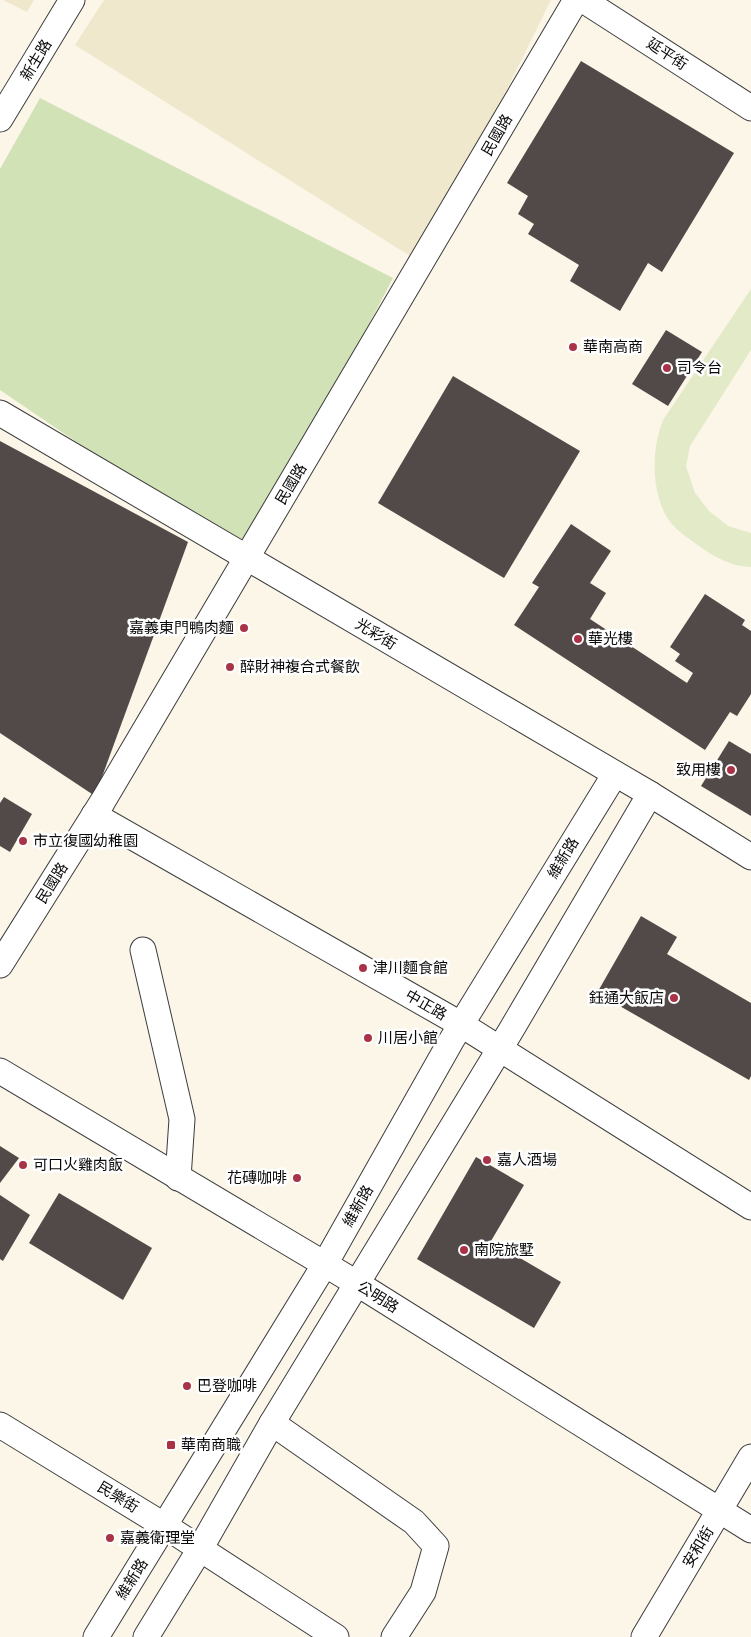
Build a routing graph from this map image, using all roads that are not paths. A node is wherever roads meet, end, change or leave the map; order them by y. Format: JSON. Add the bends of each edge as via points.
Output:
{"nodes":[{"id":1,"x":72,"y":0,"type":"edge"},
{"id":2,"x":576,"y":0,"type":"edge"},
{"id":3,"x":583,"y":0,"type":"edge"},
{"id":4,"x":751,"y":108,"type":"edge"},
{"id":5,"x":0,"y":119,"type":"edge"},
{"id":6,"x":0,"y":413,"type":"edge"},
{"id":7,"x":247,"y":558,"type":"junction"},
{"id":8,"x":615,"y":774,"type":"junction"},
{"id":9,"x":650,"y":794,"type":"junction"},
{"id":10,"x":94,"y":815,"type":"junction"},
{"id":11,"x":751,"y":857,"type":"edge"},
{"id":12,"x":143,"y":950,"type":"dead end"},
{"id":13,"x":0,"y":965,"type":"edge"},
{"id":14,"x":462,"y":1025,"type":"junction"},
{"id":15,"x":499,"y":1049,"type":"junction"},
{"id":16,"x":0,"y":1072,"type":"edge"},
{"id":17,"x":178,"y":1178,"type":"junction"},
{"id":18,"x":751,"y":1207,"type":"edge"},
{"id":19,"x":324,"y":1264,"type":"junction"},
{"id":20,"x":358,"y":1284,"type":"junction"},
{"id":21,"x":272,"y":1423,"type":"junction"},
{"id":22,"x":0,"y":1425,"type":"edge"},
{"id":23,"x":751,"y":1457,"type":"edge"},
{"id":24,"x":719,"y":1511,"type":"junction"},
{"id":25,"x":165,"y":1526,"type":"junction"},
{"id":26,"x":751,"y":1530,"type":"edge"},
{"id":27,"x":200,"y":1549,"type":"junction"},
{"id":28,"x":96,"y":1637,"type":"edge"},
{"id":29,"x":146,"y":1637,"type":"edge"},
{"id":30,"x":336,"y":1637,"type":"edge"},
{"id":31,"x":394,"y":1637,"type":"edge"},
{"id":32,"x":644,"y":1637,"type":"edge"}],
"edges":[{"from":1,"to":5,"type":"street","name":"新生路"},
{"from":2,"to":7,"type":"street","name":"民國路"},
{"from":3,"to":4,"type":"street","name":"延平街"},
{"from":6,"to":7,"type":"street","name":"光彩街"},
{"from":7,"to":8,"type":"street","name":"光彩街"},
{"from":7,"to":10,"type":"street","name":"民國路"},
{"from":8,"to":9,"type":"street","name":"光彩街"},
{"from":8,"to":14,"type":"street","name":"維新路"},
{"from":9,"to":11,"type":"street","name":"光彩街"},
{"from":9,"to":15,"type":"street"},
{"from":10,"to":13,"type":"street","name":"民國路"},
{"from":10,"to":14,"type":"street","name":"中正路"},
{"from":12,"to":17,"type":"street","via":[[182,1120]]},
{"from":14,"to":15,"type":"street","name":"中正路"},
{"from":14,"to":19,"type":"street","name":"維新路"},
{"from":15,"to":18,"type":"street","name":"中正路"},
{"from":15,"to":20,"type":"street"},
{"from":16,"to":17,"type":"street","name":"公明路"},
{"from":17,"to":19,"type":"street","name":"公明路"},
{"from":19,"to":20,"type":"street","name":"公明路"},
{"from":19,"to":25,"type":"street","name":"維新路"},
{"from":20,"to":21,"type":"street"},
{"from":20,"to":24,"type":"street","name":"公明路"},
{"from":21,"to":27,"type":"street"},
{"from":21,"to":31,"type":"street","via":[[414,1522],[436,1546],[423,1592]]},
{"from":22,"to":25,"type":"street","name":"民樂街"},
{"from":23,"to":24,"type":"street","name":"安和街"},
{"from":24,"to":26,"type":"street","name":"公明路"},
{"from":24,"to":32,"type":"street","name":"安和街"},
{"from":25,"to":27,"type":"street","name":"民樂街"},
{"from":25,"to":28,"type":"street","name":"維新路"},
{"from":27,"to":29,"type":"street"},
{"from":27,"to":30,"type":"street","name":"民樂街"}]}
